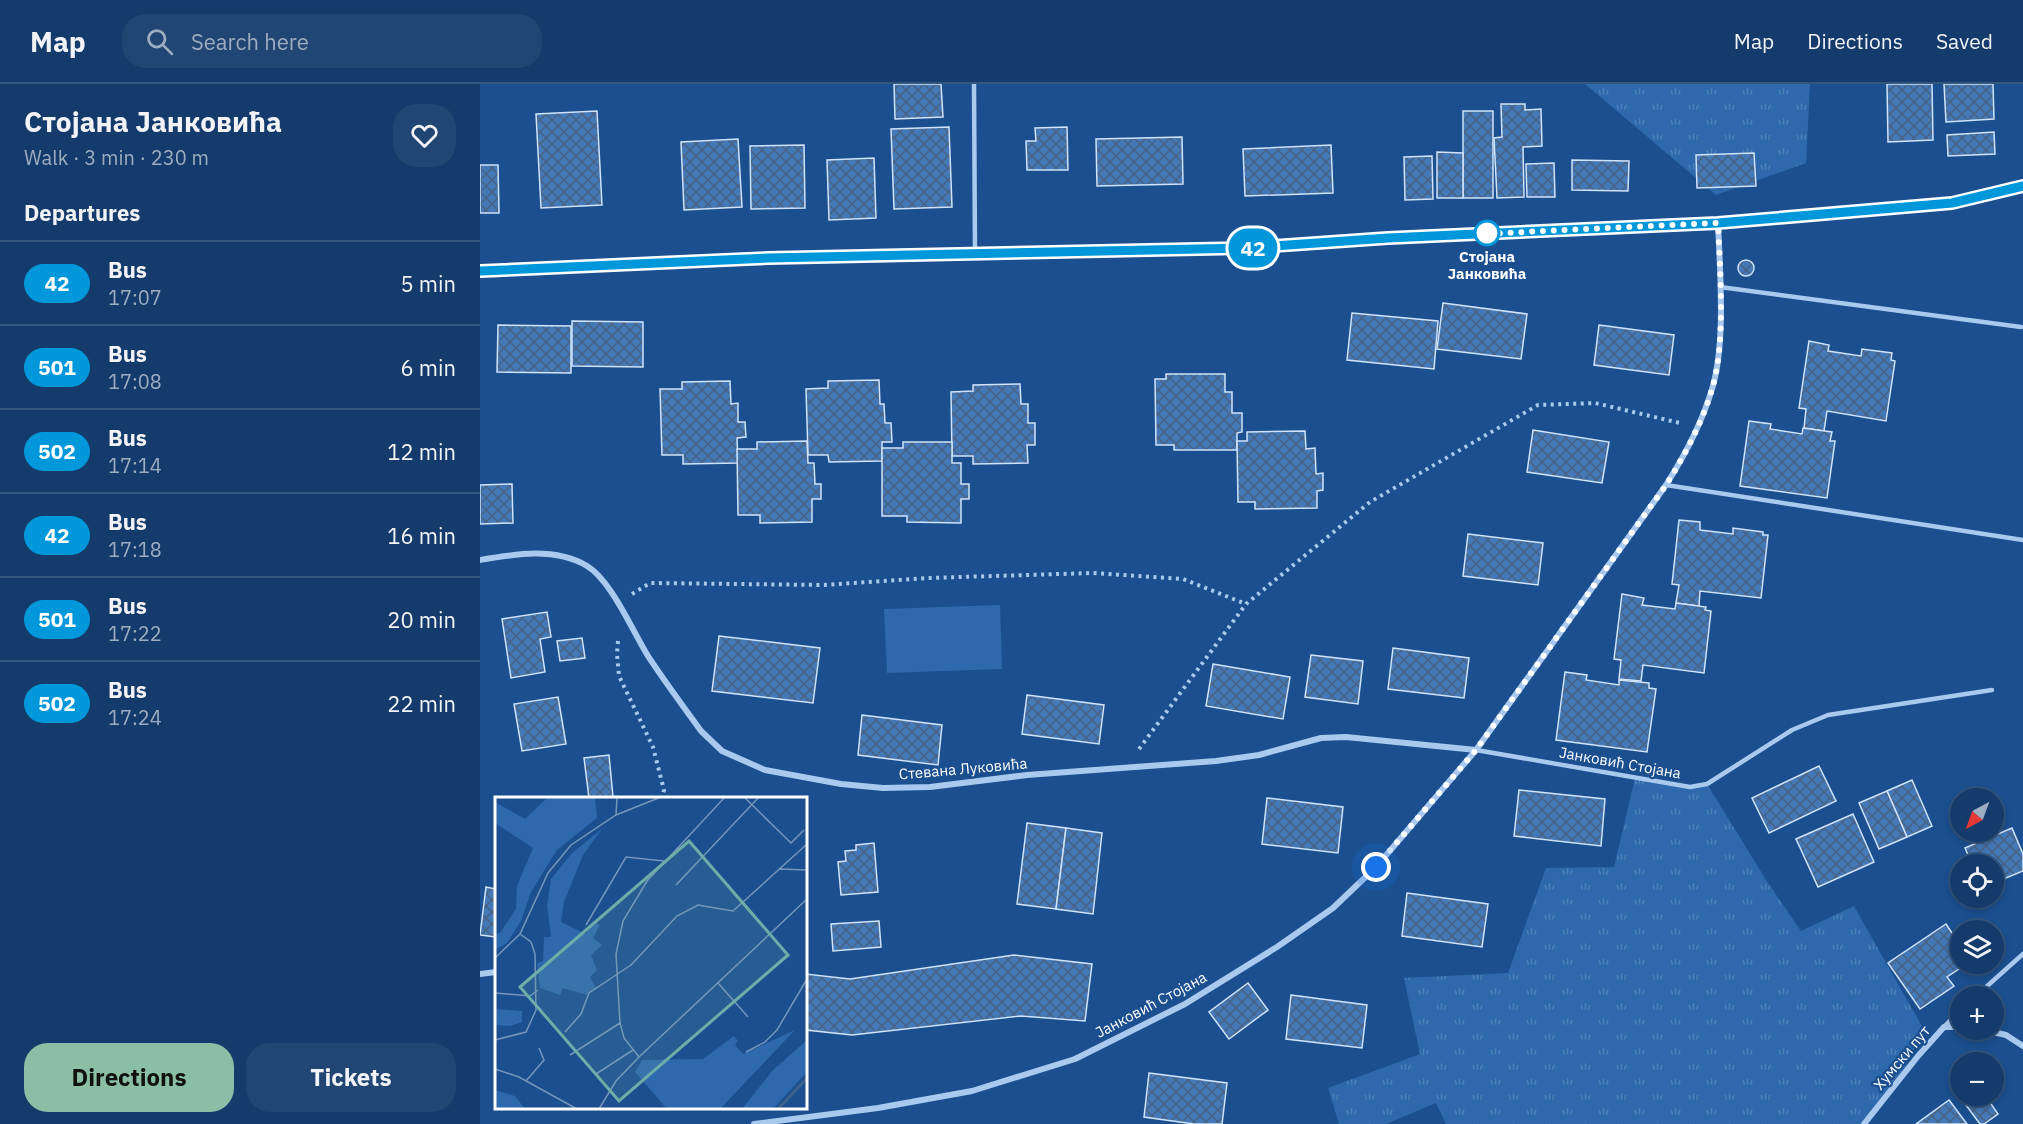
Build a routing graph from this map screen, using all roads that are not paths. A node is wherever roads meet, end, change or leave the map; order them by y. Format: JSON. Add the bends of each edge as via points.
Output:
{"nodes":[{"id":1,"x":974,"y":84,"type":"edge"},
{"id":2,"x":2023,"y":186,"type":"edge"},
{"id":3,"x":1718,"y":223,"type":"junction"},
{"id":4,"x":975,"y":254,"type":"junction"},
{"id":5,"x":480,"y":271,"type":"edge"},
{"id":6,"x":1720,"y":287,"type":"junction"},
{"id":7,"x":2021,"y":327,"type":"dead end"},
{"id":8,"x":1666,"y":485,"type":"junction"},
{"id":9,"x":2023,"y":540,"type":"edge"},
{"id":10,"x":480,"y":560,"type":"edge"},
{"id":11,"x":1992,"y":690,"type":"dead end"},
{"id":12,"x":1476,"y":750,"type":"junction"},
{"id":13,"x":2023,"y":954,"type":"edge"},
{"id":14,"x":495,"y":972,"type":"edge"},
{"id":15,"x":480,"y":974,"type":"edge"},
{"id":16,"x":1987,"y":986,"type":"edge"},
{"id":17,"x":1950,"y":1021,"type":"edge"},
{"id":18,"x":1944,"y":1027,"type":"junction"},
{"id":19,"x":1950,"y":1027,"type":"edge"},
{"id":20,"x":2004,"y":1035,"type":"edge"},
{"id":21,"x":2023,"y":1046,"type":"edge"},
{"id":22,"x":754,"y":1124,"type":"edge"},
{"id":23,"x":1864,"y":1124,"type":"edge"}],
"edges":[{"from":1,"to":4,"type":"lane"},
{"from":2,"to":3,"type":"street","via":[[1952,203]]},
{"from":3,"to":4,"type":"street","via":[[1246,248]]},
{"from":3,"to":6,"type":"street","name":"Јанковић Стојана"},
{"from":4,"to":5,"type":"street","via":[[768,258]]},
{"from":6,"to":7,"type":"lane"},
{"from":6,"to":8,"type":"street","name":"Јанковић Стојана","via":[[1720,331],[1713,387],[1698,428]]},
{"from":8,"to":9,"type":"lane"},
{"from":8,"to":12,"type":"street","name":"Јанковић Стојана"},
{"from":10,"to":12,"type":"street","name":"Стевана Луковића","via":[[546,554],[576,561],[599,574],[648,655],[701,731],[722,751],[765,770],[883,788],[1216,761],[1321,738]]},
{"from":11,"to":12,"type":"lane","name":"Јанковић Стојана","via":[[1828,715],[1792,730],[1707,784],[1690,787]]},
{"from":12,"to":22,"type":"street","name":"Јанковић Стојана","via":[[1376,867],[1333,908],[1185,1004],[1075,1059],[972,1091]]},
{"from":13,"to":16,"type":"lane"},
{"from":14,"to":15,"type":"street"},
{"from":17,"to":18,"type":"lane","name":"Хумски пут"},
{"from":18,"to":19,"type":"street"},
{"from":18,"to":23,"type":"street","name":"Хумски пут"},
{"from":20,"to":21,"type":"street"}]}
